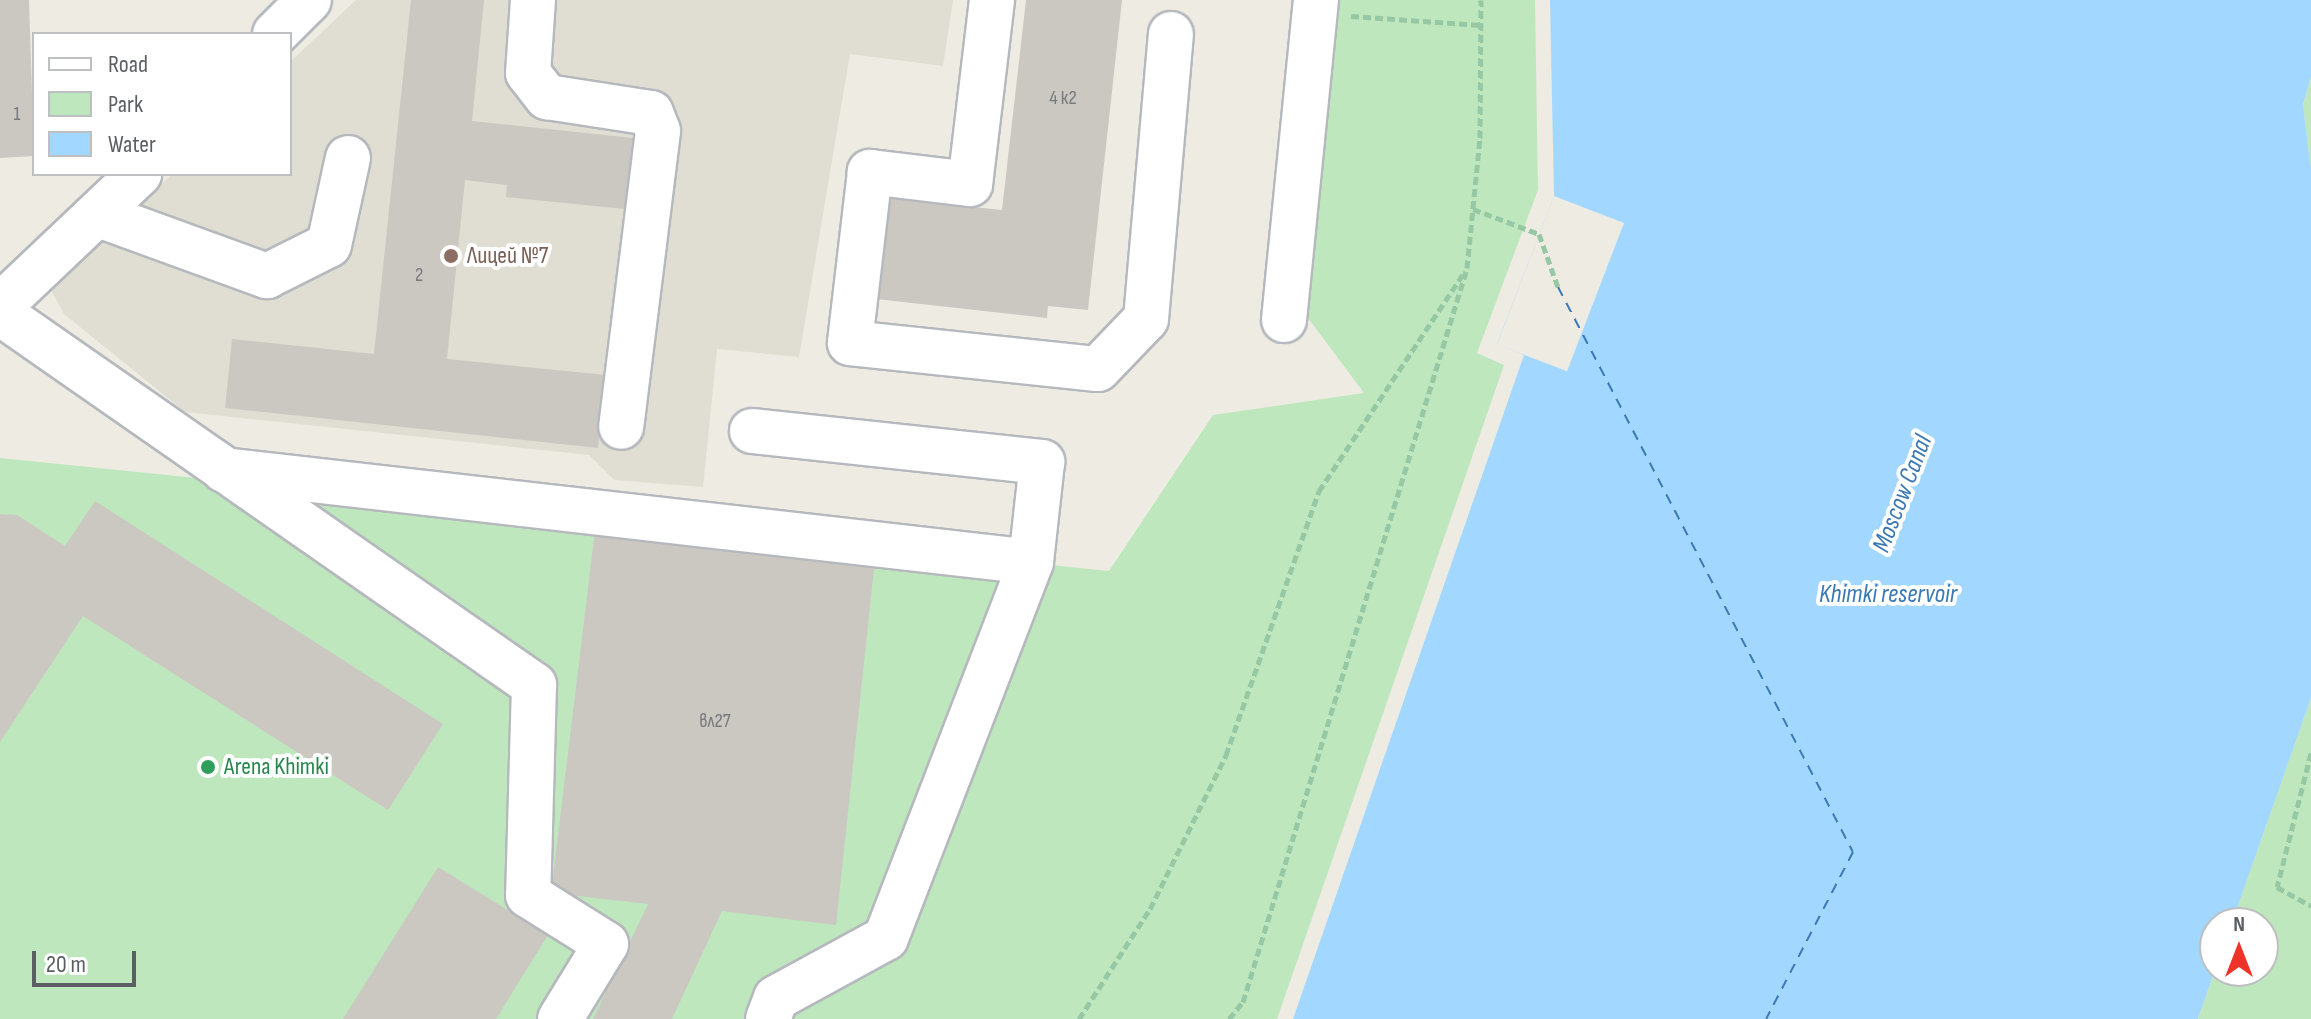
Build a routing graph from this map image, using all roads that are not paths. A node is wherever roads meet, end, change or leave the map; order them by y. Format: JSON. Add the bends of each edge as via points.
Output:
{"nodes":[{"id":1,"x":309,"y":0,"type":"edge"},
{"id":2,"x":533,"y":0,"type":"edge"},
{"id":3,"x":992,"y":0,"type":"edge"},
{"id":4,"x":1315,"y":6,"type":"edge"},
{"id":5,"x":277,"y":32,"type":"edge"},
{"id":6,"x":1171,"y":34,"type":"dead end"},
{"id":7,"x":348,"y":158,"type":"dead end"},
{"id":8,"x":137,"y":176,"type":"edge"},
{"id":9,"x":99,"y":215,"type":"junction"},
{"id":10,"x":0,"y":306,"type":"edge"},
{"id":11,"x":0,"y":313,"type":"edge"},
{"id":12,"x":1284,"y":320,"type":"dead end"},
{"id":13,"x":621,"y":427,"type":"dead end"},
{"id":14,"x":752,"y":431,"type":"dead end"},
{"id":15,"x":224,"y":470,"type":"junction"},
{"id":16,"x":1031,"y":562,"type":"junction"},
{"id":17,"x":560,"y":1019,"type":"edge"},
{"id":18,"x":768,"y":1019,"type":"edge"}],
"edges":[{"from":1,"to":5,"type":"street"},
{"from":2,"to":13,"type":"street","via":[[528,73],[547,97],[651,113],[658,131]]},
{"from":3,"to":6,"type":"street","via":[[970,184],[870,172],[850,343],[1098,369],[1146,319]]},
{"from":4,"to":12,"type":"street"},
{"from":7,"to":9,"type":"street","via":[[329,245],[267,276]]},
{"from":8,"to":9,"type":"street"},
{"from":9,"to":10,"type":"street"},
{"from":11,"to":15,"type":"street"},
{"from":14,"to":16,"type":"street","via":[[1042,462]]},
{"from":15,"to":16,"type":"street"},
{"from":15,"to":17,"type":"street","via":[[534,685],[528,895],[606,944]]},
{"from":16,"to":18,"type":"street","via":[[886,938],[776,998]]}]}
